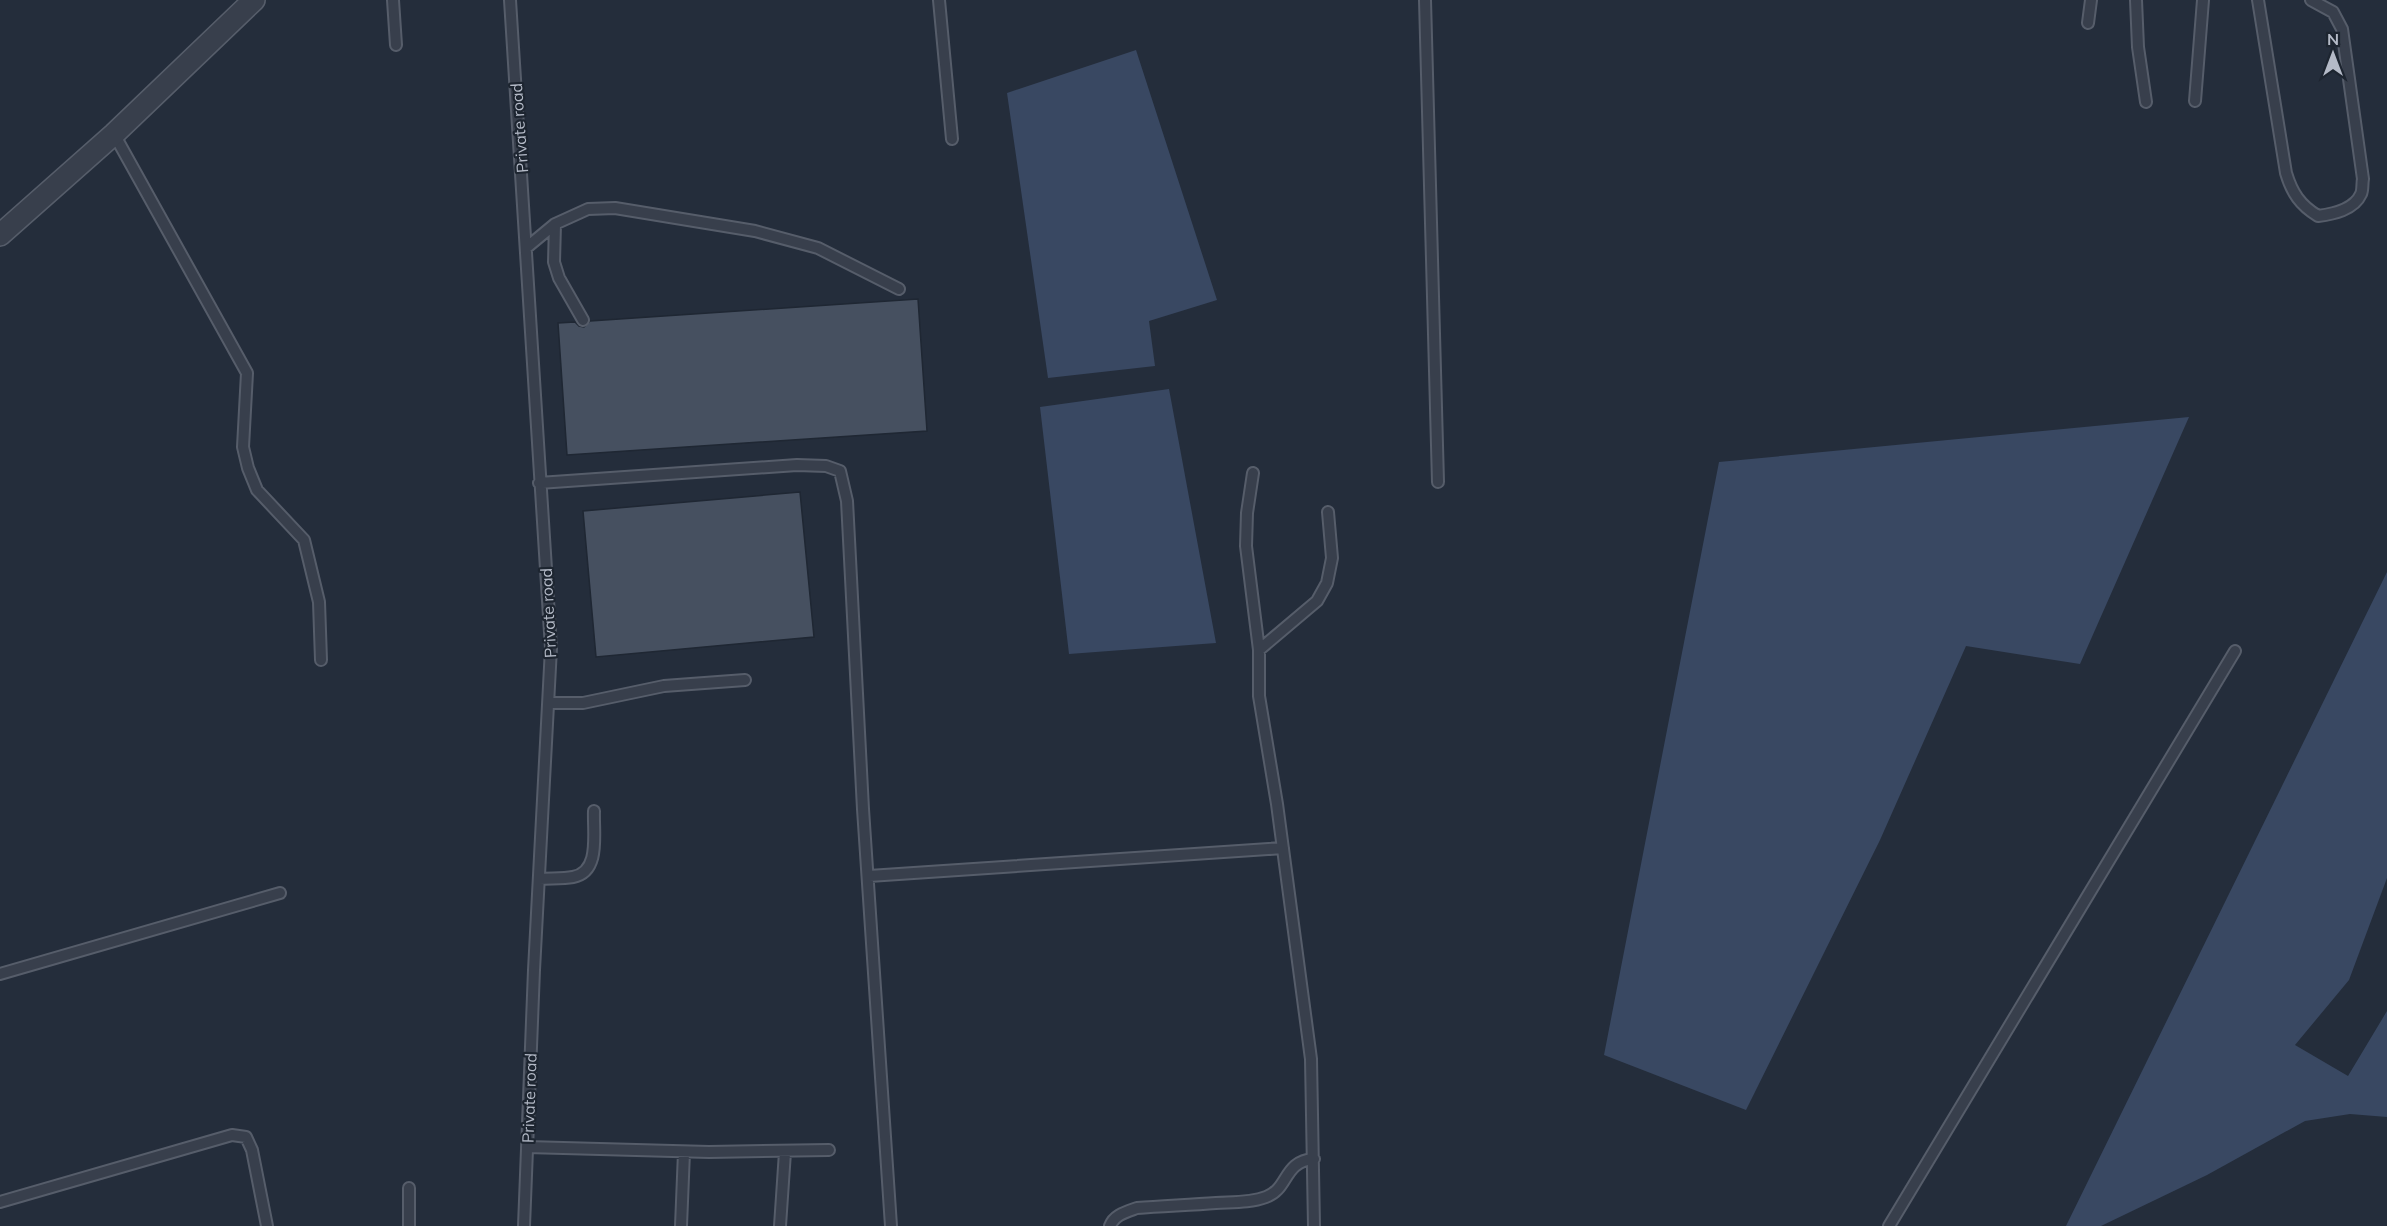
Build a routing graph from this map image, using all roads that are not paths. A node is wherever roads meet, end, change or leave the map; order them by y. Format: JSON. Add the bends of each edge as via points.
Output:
{"nodes":[{"id":1,"x":254,"y":0,"type":"edge"},
{"id":2,"x":393,"y":0,"type":"edge"},
{"id":3,"x":510,"y":0,"type":"edge"},
{"id":4,"x":939,"y":0,"type":"edge"},
{"id":5,"x":1425,"y":0,"type":"edge"},
{"id":6,"x":2091,"y":0,"type":"edge"},
{"id":7,"x":2136,"y":0,"type":"edge"},
{"id":8,"x":2203,"y":0,"type":"edge"},
{"id":9,"x":2311,"y":0,"type":"edge"},
{"id":10,"x":2262,"y":1,"type":"edge"},
{"id":11,"x":2088,"y":23,"type":"dead end"},
{"id":12,"x":396,"y":45,"type":"dead end"},
{"id":13,"x":2195,"y":101,"type":"dead end"},
{"id":14,"x":2146,"y":102,"type":"dead end"},
{"id":15,"x":114,"y":134,"type":"junction"},
{"id":16,"x":952,"y":139,"type":"dead end"},
{"id":17,"x":555,"y":224,"type":"junction"},
{"id":18,"x":0,"y":235,"type":"edge"},
{"id":19,"x":526,"y":248,"type":"junction"},
{"id":20,"x":899,"y":289,"type":"dead end"},
{"id":21,"x":584,"y":320,"type":"dead end"},
{"id":22,"x":1253,"y":473,"type":"dead end"},
{"id":23,"x":1438,"y":482,"type":"dead end"},
{"id":24,"x":539,"y":483,"type":"junction"},
{"id":25,"x":1328,"y":512,"type":"dead end"},
{"id":26,"x":1259,"y":650,"type":"junction"},
{"id":27,"x":2235,"y":651,"type":"dead end"},
{"id":28,"x":321,"y":660,"type":"dead end"},
{"id":29,"x":745,"y":680,"type":"dead end"},
{"id":30,"x":548,"y":703,"type":"junction"},
{"id":31,"x":594,"y":811,"type":"dead end"},
{"id":32,"x":1283,"y":848,"type":"junction"},
{"id":33,"x":869,"y":876,"type":"junction"},
{"id":34,"x":539,"y":879,"type":"junction"},
{"id":35,"x":280,"y":893,"type":"dead end"},
{"id":36,"x":0,"y":974,"type":"edge"},
{"id":37,"x":527,"y":1147,"type":"junction"},
{"id":38,"x":829,"y":1150,"type":"dead end"},
{"id":39,"x":684,"y":1152,"type":"junction"},
{"id":40,"x":785,"y":1152,"type":"junction"},
{"id":41,"x":1314,"y":1159,"type":"junction"},
{"id":42,"x":409,"y":1188,"type":"dead end"},
{"id":43,"x":0,"y":1202,"type":"edge"},
{"id":44,"x":267,"y":1226,"type":"edge"},
{"id":45,"x":409,"y":1226,"type":"edge"},
{"id":46,"x":524,"y":1226,"type":"edge"},
{"id":47,"x":681,"y":1226,"type":"edge"},
{"id":48,"x":780,"y":1226,"type":"edge"},
{"id":49,"x":891,"y":1226,"type":"edge"},
{"id":50,"x":1110,"y":1226,"type":"edge"},
{"id":51,"x":1314,"y":1226,"type":"edge"},
{"id":52,"x":1889,"y":1226,"type":"edge"}],
"edges":[{"from":1,"to":15,"type":"street"},
{"from":2,"to":12,"type":"lane"},
{"from":3,"to":19,"type":"lane","name":"Private road"},
{"from":4,"to":16,"type":"lane"},
{"from":5,"to":23,"type":"lane"},
{"from":6,"to":11,"type":"lane"},
{"from":7,"to":14,"type":"lane"},
{"from":8,"to":13,"type":"lane"},
{"from":9,"to":10,"type":"lane","via":[[2333,12],[2342,29],[2363,179],[2361,194],[2350,205],[2338,213],[2318,216],[2302,206],[2291,190],[2286,172]]},
{"from":15,"to":18,"type":"street"},
{"from":15,"to":28,"type":"lane","via":[[247,373],[243,447],[248,468],[257,490],[304,540],[319,602]]},
{"from":17,"to":19,"type":"lane"},
{"from":17,"to":20,"type":"lane","via":[[588,209],[615,208],[755,231],[818,248]]},
{"from":17,"to":21,"type":"lane","via":[[554,262]]},
{"from":19,"to":24,"type":"lane","name":"Private road"},
{"from":22,"to":26,"type":"lane","via":[[1246,546]]},
{"from":24,"to":30,"type":"lane","name":"Private road","via":[[551,648]]},
{"from":24,"to":33,"type":"lane","via":[[797,465],[826,466],[840,471],[847,501]]},
{"from":25,"to":26,"type":"lane","via":[[1332,558],[1327,583],[1317,601]]},
{"from":26,"to":32,"type":"lane","via":[[1259,696]]},
{"from":27,"to":52,"type":"lane"},
{"from":29,"to":30,"type":"lane","via":[[664,686],[584,703]]},
{"from":30,"to":34,"type":"lane","name":"Private road"},
{"from":31,"to":34,"type":"lane","via":[[593,859],[587,871],[574,877]]},
{"from":32,"to":33,"type":"lane"},
{"from":32,"to":41,"type":"lane","via":[[1311,1059]]},
{"from":33,"to":49,"type":"lane"},
{"from":34,"to":37,"type":"lane","name":"Private road"},
{"from":35,"to":36,"type":"lane"},
{"from":37,"to":39,"type":"lane"},
{"from":37,"to":46,"type":"lane","name":"Private road"},
{"from":38,"to":40,"type":"lane"},
{"from":39,"to":40,"type":"lane"},
{"from":39,"to":47,"type":"lane"},
{"from":40,"to":48,"type":"lane"},
{"from":41,"to":50,"type":"lane","via":[[1294,1165],[1270,1196],[1137,1208],[1120,1214]]},
{"from":41,"to":51,"type":"lane"},
{"from":42,"to":45,"type":"lane"},
{"from":43,"to":44,"type":"lane","via":[[232,1135],[246,1137],[252,1150]]}]}
